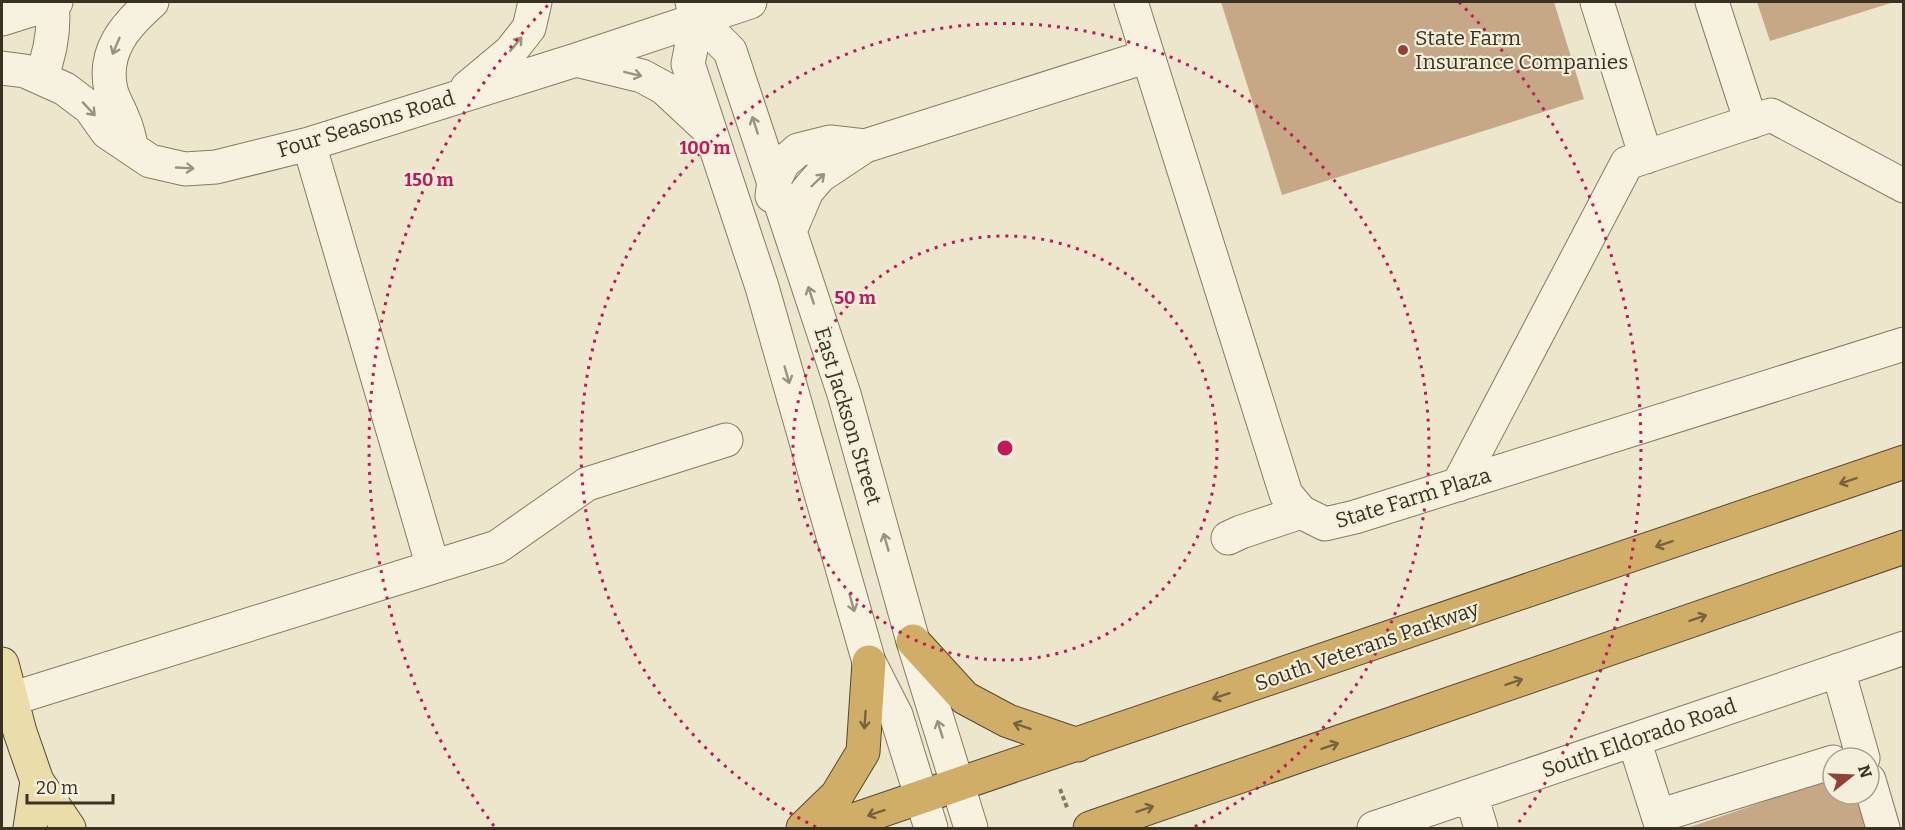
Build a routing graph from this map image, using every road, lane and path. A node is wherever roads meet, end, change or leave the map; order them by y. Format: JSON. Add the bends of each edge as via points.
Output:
{"nodes":[{"id":1,"x":53,"y":2,"type":"edge"},
{"id":2,"x":152,"y":2,"type":"edge"},
{"id":3,"x":535,"y":2,"type":"edge"},
{"id":4,"x":750,"y":2,"type":"edge"},
{"id":5,"x":1131,"y":2,"type":"edge"},
{"id":6,"x":1597,"y":2,"type":"edge"},
{"id":7,"x":1712,"y":2,"type":"edge"},
{"id":8,"x":695,"y":10,"type":"edge"},
{"id":9,"x":2,"y":19,"type":"edge"},
{"id":10,"x":1149,"y":56,"type":"junction"},
{"id":11,"x":576,"y":60,"type":"junction"},
{"id":12,"x":2,"y":68,"type":"edge"},
{"id":13,"x":41,"y":77,"type":"junction"},
{"id":14,"x":457,"y":97,"type":"junction"},
{"id":15,"x":1751,"y":122,"type":"junction"},
{"id":16,"x":712,"y":133,"type":"junction"},
{"id":17,"x":309,"y":144,"type":"junction"},
{"id":18,"x":865,"y":146,"type":"junction"},
{"id":19,"x":132,"y":148,"type":"junction"},
{"id":20,"x":1646,"y":157,"type":"junction"},
{"id":21,"x":774,"y":181,"type":"junction"},
{"id":22,"x":1904,"y":186,"type":"edge"},
{"id":23,"x":790,"y":231,"type":"junction"},
{"id":24,"x":762,"y":287,"type":"junction"},
{"id":25,"x":1904,"y":344,"type":"edge"},
{"id":26,"x":726,"y":440,"type":"dead end"},
{"id":27,"x":1904,"y":462,"type":"edge"},
{"id":28,"x":1458,"y":484,"type":"junction"},
{"id":29,"x":1301,"y":512,"type":"junction"},
{"id":30,"x":1228,"y":538,"type":"dead end"},
{"id":31,"x":1904,"y":547,"type":"edge"},
{"id":32,"x":433,"y":567,"type":"junction"},
{"id":33,"x":913,"y":640,"type":"junction"},
{"id":34,"x":1904,"y":648,"type":"edge"},
{"id":35,"x":869,"y":662,"type":"junction"},
{"id":36,"x":2,"y":664,"type":"edge"},
{"id":37,"x":1838,"y":670,"type":"junction"},
{"id":38,"x":11,"y":699,"type":"junction"},
{"id":39,"x":11,"y":735,"type":"edge"},
{"id":40,"x":1634,"y":740,"type":"junction"},
{"id":41,"x":1078,"y":745,"type":"junction"},
{"id":42,"x":1851,"y":746,"type":"edge"},
{"id":43,"x":1821,"y":772,"type":"edge"},
{"id":44,"x":37,"y":781,"type":"junction"},
{"id":45,"x":957,"y":785,"type":"junction"},
{"id":46,"x":1060,"y":789,"type":"dead end"},
{"id":47,"x":1471,"y":795,"type":"junction"},
{"id":48,"x":921,"y":797,"type":"junction"},
{"id":49,"x":1873,"y":806,"type":"edge"},
{"id":50,"x":1079,"y":820,"type":"edge"},
{"id":51,"x":1660,"y":822,"type":"edge"},
{"id":52,"x":30,"y":828,"type":"edge"},
{"id":53,"x":69,"y":828,"type":"edge"},
{"id":54,"x":803,"y":828,"type":"edge"},
{"id":55,"x":831,"y":828,"type":"edge"},
{"id":56,"x":931,"y":828,"type":"edge"},
{"id":57,"x":971,"y":828,"type":"edge"},
{"id":58,"x":1374,"y":828,"type":"edge"},
{"id":59,"x":1481,"y":828,"type":"edge"},
{"id":60,"x":1883,"y":828,"type":"edge"}],
"edges":[{"from":1,"to":9,"type":"street"},
{"from":1,"to":13,"type":"street","via":[[54,27]]},
{"from":2,"to":19,"type":"street","one_way":true,"via":[[127,25],[113,48],[110,68],[111,88]]},
{"from":14,"to":3,"type":"street","one_way":true,"via":[[510,52],[529,28]]},
{"from":4,"to":8,"type":"street","name":"Four Seasons Road"},
{"from":5,"to":10,"type":"street","name":"State Farm Plaza"},
{"from":6,"to":20,"type":"street"},
{"from":7,"to":15,"type":"street"},
{"from":8,"to":11,"type":"street","name":"Four Seasons Road"},
{"from":8,"to":16,"type":"street","via":[[688,64]]},
{"from":21,"to":8,"type":"street","name":"East Jackson Street","one_way":true,"via":[[730,51]]},
{"from":10,"to":18,"type":"street"},
{"from":10,"to":29,"type":"street","name":"State Farm Plaza","via":[[1286,494]]},
{"from":11,"to":14,"type":"street","name":"Four Seasons Road"},
{"from":11,"to":16,"type":"street","one_way":true,"via":[[642,76],[664,88]]},
{"from":12,"to":13,"type":"street","name":"Four Seasons Road"},
{"from":13,"to":19,"type":"street","name":"Four Seasons Road","one_way":true,"via":[[90,108],[106,132]]},
{"from":14,"to":17,"type":"street","name":"Four Seasons Road"},
{"from":15,"to":20,"type":"street"},
{"from":15,"to":22,"type":"street","via":[[1771,115]]},
{"from":16,"to":24,"type":"street"},
{"from":19,"to":17,"type":"street","name":"Four Seasons Road","one_way":true,"via":[[150,161],[185,170],[216,167]]},
{"from":17,"to":32,"type":"street"},
{"from":18,"to":21,"type":"street","via":[[830,142],[798,150],[783,163]]},
{"from":23,"to":18,"type":"street","one_way":true,"via":[[807,191],[820,176]]},
{"from":20,"to":28,"type":"street","via":[[1627,163]]},
{"from":21,"to":23,"type":"street","name":"East Jackson Street"},
{"from":21,"to":24,"type":"street"},
{"from":33,"to":23,"type":"street","name":"East Jackson Street","one_way":true,"via":[[844,394]]},
{"from":24,"to":35,"type":"street","one_way":true},
{"from":25,"to":28,"type":"street","name":"State Farm Plaza"},
{"from":26,"to":32,"type":"street","via":[[587,484],[497,547]]},
{"from":27,"to":41,"type":"highway","name":"South Veterans Parkway","one_way":true},
{"from":28,"to":29,"type":"street","name":"State Farm Plaza","via":[[1325,524]]},
{"from":29,"to":30,"type":"street"},
{"from":50,"to":31,"type":"highway","one_way":true},
{"from":32,"to":38,"type":"street"},
{"from":41,"to":33,"type":"highway","one_way":true,"via":[[1008,721],[965,698]]},
{"from":45,"to":33,"type":"street","name":"East Jackson Street","one_way":true},
{"from":34,"to":37,"type":"street","name":"South Eldorado Road"},
{"from":35,"to":48,"type":"street","via":[[896,715]]},
{"from":35,"to":54,"type":"highway","one_way":true,"via":[[862,752],[837,795]]},
{"from":36,"to":38,"type":"main road"},
{"from":37,"to":40,"type":"street","name":"South Eldorado Road"},
{"from":37,"to":42,"type":"street"},
{"from":38,"to":39,"type":"main road"},
{"from":39,"to":44,"type":"main road"},
{"from":40,"to":47,"type":"street","name":"South Eldorado Road"},
{"from":40,"to":51,"type":"street"},
{"from":41,"to":45,"type":"highway","name":"South Veterans Parkway"},
{"from":43,"to":51,"type":"street"},
{"from":44,"to":52,"type":"main road"},
{"from":44,"to":53,"type":"main road"},
{"from":45,"to":48,"type":"highway","name":"South Veterans Parkway"},
{"from":45,"to":57,"type":"street","name":"East Jackson Street"},
{"from":46,"to":50,"type":"path"},
{"from":47,"to":58,"type":"street","name":"South Eldorado Road"},
{"from":47,"to":59,"type":"street"},
{"from":48,"to":55,"type":"highway","name":"South Veterans Parkway","one_way":true},
{"from":48,"to":56,"type":"street"},
{"from":49,"to":60,"type":"street"}]}
